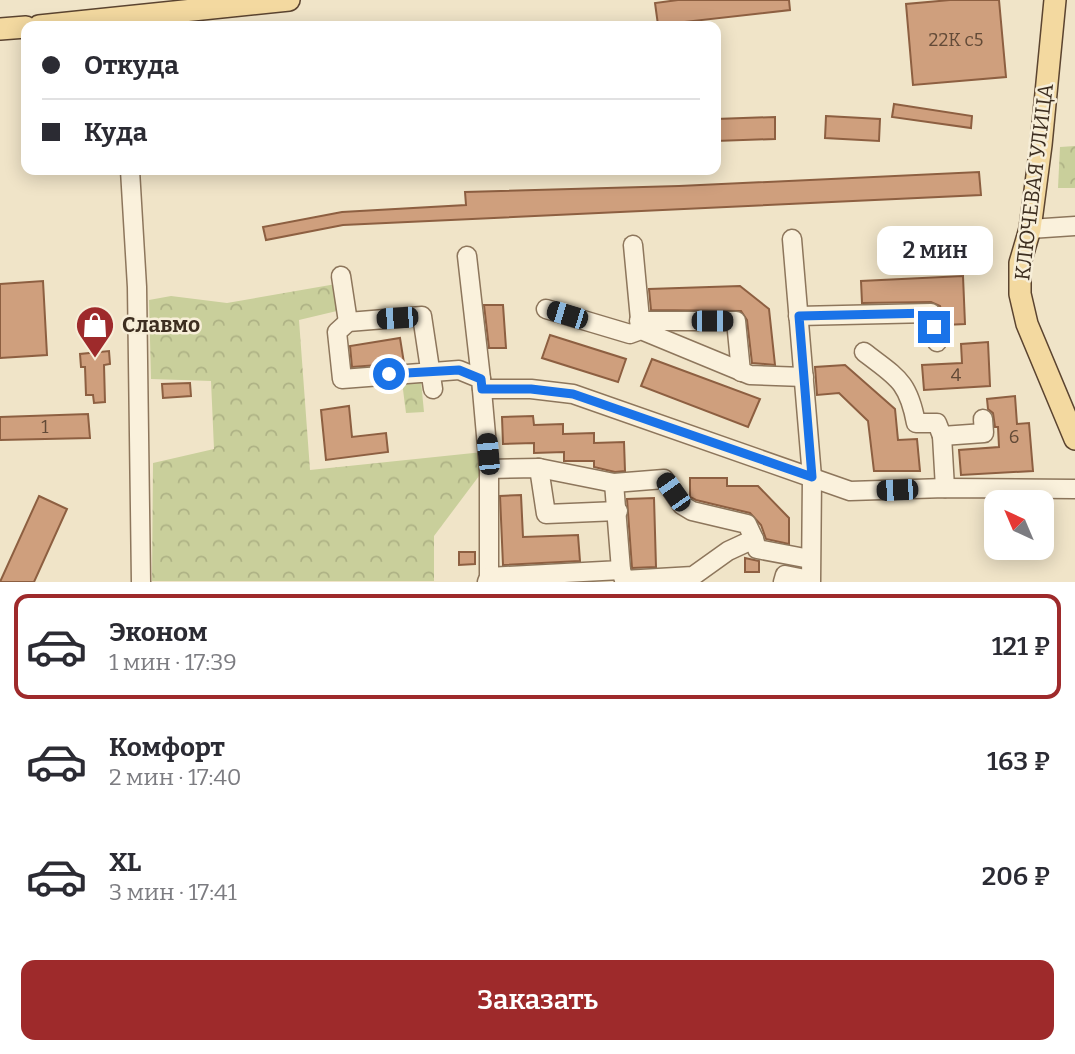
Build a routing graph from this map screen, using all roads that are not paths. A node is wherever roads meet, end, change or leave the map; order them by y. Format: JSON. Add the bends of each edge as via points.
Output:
{"nodes":[{"id":1,"x":1055,"y":0,"type":"edge"},
{"id":2,"x":277,"y":1,"type":"edge"},
{"id":3,"x":129,"y":21,"type":"edge"},
{"id":4,"x":21,"y":27,"type":"edge"},
{"id":5,"x":0,"y":29,"type":"edge"},
{"id":6,"x":130,"y":175,"type":"edge"},
{"id":7,"x":1075,"y":226,"type":"edge"},
{"id":8,"x":1030,"y":229,"type":"junction"},
{"id":9,"x":792,"y":239,"type":"dead end"},
{"id":10,"x":633,"y":245,"type":"dead end"},
{"id":11,"x":467,"y":256,"type":"dead end"},
{"id":12,"x":341,"y":275,"type":"dead end"},
{"id":13,"x":545,"y":309,"type":"dead end"},
{"id":14,"x":799,"y":316,"type":"junction"},
{"id":15,"x":348,"y":322,"type":"junction"},
{"id":16,"x":640,"y":326,"type":"junction"},
{"id":17,"x":937,"y":342,"type":"dead end"},
{"id":18,"x":864,"y":352,"type":"dead end"},
{"id":19,"x":741,"y":372,"type":"junction"},
{"id":20,"x":803,"y":377,"type":"junction"},
{"id":21,"x":431,"y":380,"type":"junction"},
{"id":22,"x":481,"y":384,"type":"junction"},
{"id":23,"x":983,"y":419,"type":"dead end"},
{"id":24,"x":1073,"y":431,"type":"edge"},
{"id":25,"x":942,"y":436,"type":"junction"},
{"id":26,"x":539,"y":468,"type":"junction"},
{"id":27,"x":489,"y":469,"type":"junction"},
{"id":28,"x":812,"y":477,"type":"junction"},
{"id":29,"x":614,"y":482,"type":"junction"},
{"id":30,"x":945,"y":488,"type":"junction"},
{"id":31,"x":1075,"y":489,"type":"edge"},
{"id":32,"x":618,"y":511,"type":"junction"},
{"id":33,"x":754,"y":539,"type":"junction"},
{"id":34,"x":810,"y":559,"type":"junction"},
{"id":35,"x":621,"y":570,"type":"junction"},
{"id":36,"x":488,"y":579,"type":"edge"},
{"id":37,"x":811,"y":581,"type":"edge"},
{"id":38,"x":141,"y":582,"type":"edge"},
{"id":39,"x":783,"y":582,"type":"edge"}],
"edges":[{"from":1,"to":8,"type":"main road","name":"КЛЮЧЕВАЯ УЛИЦА"},
{"from":2,"to":3,"type":"main road"},
{"from":4,"to":5,"type":"main road"},
{"from":6,"to":38,"type":"street"},
{"from":7,"to":8,"type":"street"},
{"from":8,"to":24,"type":"main road","name":"КЛЮЧЕВАЯ УЛИЦА","via":[[1020,264],[1020,294],[1027,324]]},
{"from":9,"to":14,"type":"street"},
{"from":10,"to":16,"type":"street"},
{"from":11,"to":22,"type":"street"},
{"from":12,"to":15,"type":"street"},
{"from":13,"to":16,"type":"street","via":[[630,334]]},
{"from":14,"to":17,"type":"street","via":[[931,313]]},
{"from":14,"to":20,"type":"street"},
{"from":15,"to":21,"type":"street","via":[[422,316]]},
{"from":15,"to":21,"type":"street","via":[[337,332],[342,379]]},
{"from":16,"to":19,"type":"street"},
{"from":16,"to":19,"type":"street","via":[[736,321]]},
{"from":18,"to":25,"type":"street","via":[[900,380],[916,423],[937,424]]},
{"from":19,"to":20,"type":"street"},
{"from":20,"to":28,"type":"street"},
{"from":21,"to":22,"type":"street","via":[[459,370]]},
{"from":22,"to":27,"type":"street"},
{"from":22,"to":28,"type":"street","via":[[573,394]]},
{"from":23,"to":25,"type":"street","via":[[984,433]]},
{"from":25,"to":30,"type":"street"},
{"from":26,"to":27,"type":"street"},
{"from":26,"to":29,"type":"street"},
{"from":26,"to":32,"type":"street","via":[[546,514]]},
{"from":27,"to":36,"type":"street"},
{"from":28,"to":30,"type":"street","via":[[850,491]]},
{"from":28,"to":34,"type":"street"},
{"from":29,"to":32,"type":"street"},
{"from":29,"to":33,"type":"street","via":[[664,479],[682,505],[747,524]]},
{"from":30,"to":31,"type":"street"},
{"from":32,"to":35,"type":"street"},
{"from":33,"to":34,"type":"street","via":[[757,549]]},
{"from":33,"to":35,"type":"street","via":[[693,576],[624,580]]},
{"from":34,"to":37,"type":"street"},
{"from":35,"to":36,"type":"street"},
{"from":37,"to":39,"type":"street","via":[[785,575]]}]}
